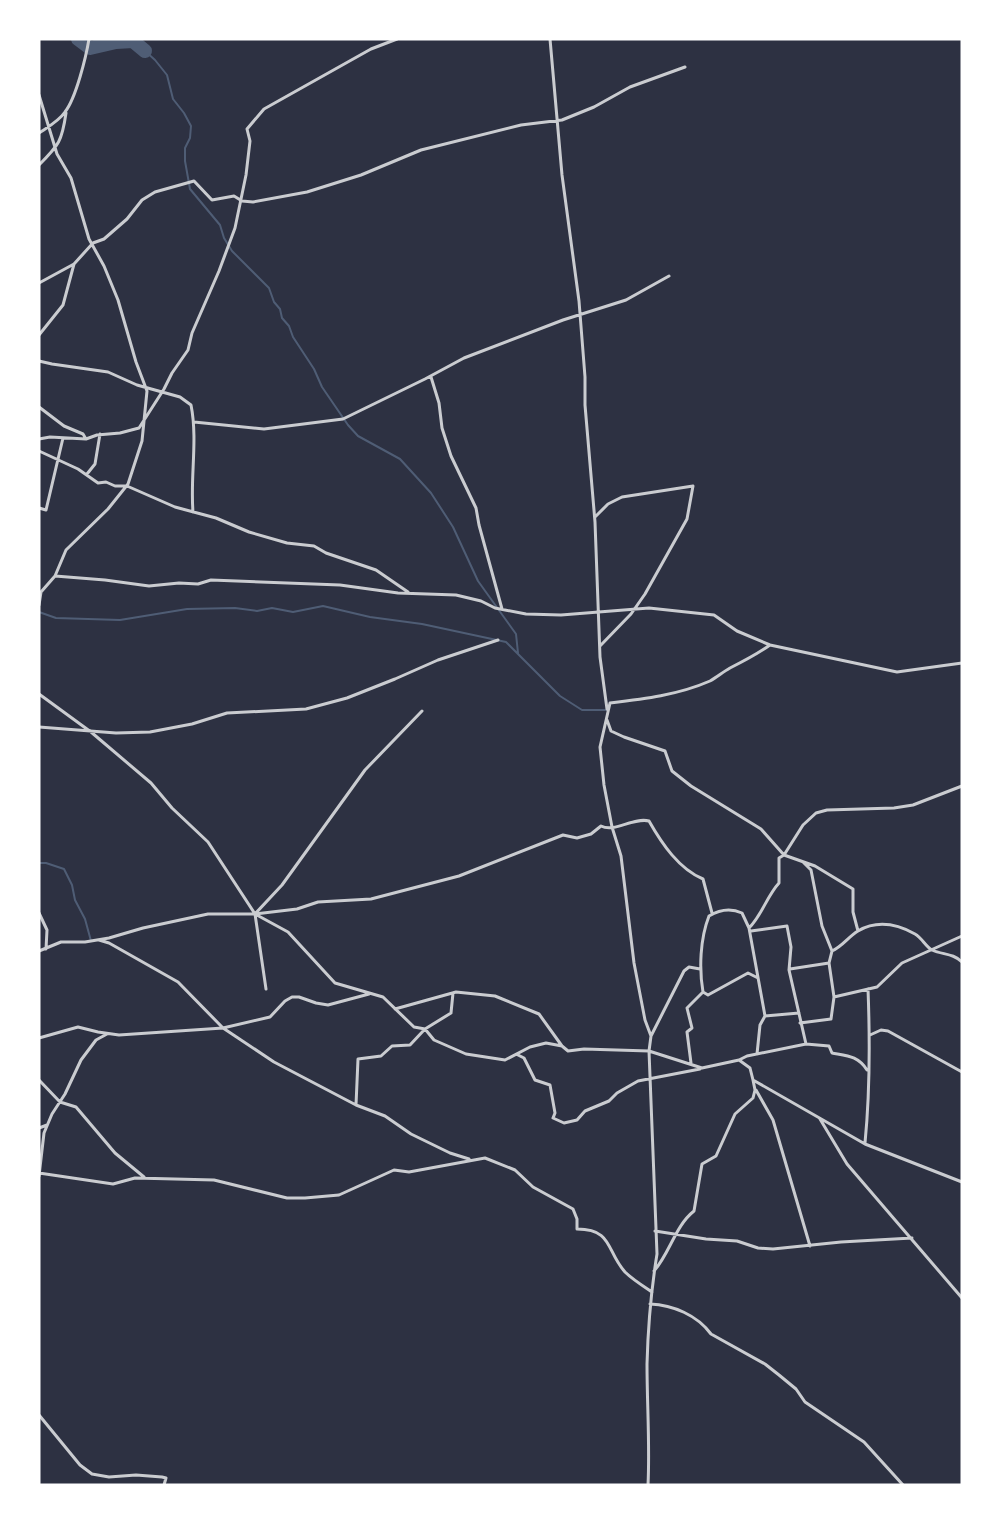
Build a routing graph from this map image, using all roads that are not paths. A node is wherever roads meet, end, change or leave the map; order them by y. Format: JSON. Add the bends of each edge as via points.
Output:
{"nodes":[{"id":1,"x":89,"y":39,"type":"edge"},
{"id":2,"x":397,"y":39,"type":"edge"},
{"id":3,"x":550,"y":39,"type":"edge"},
{"id":4,"x":685,"y":67,"type":"dead end"},
{"id":5,"x":39,"y":95,"type":"edge"},
{"id":6,"x":66,"y":111,"type":"junction"},
{"id":7,"x":557,"y":121,"type":"junction"},
{"id":8,"x":49,"y":127,"type":"junction"},
{"id":9,"x":39,"y":133,"type":"edge"},
{"id":10,"x":55,"y":149,"type":"junction"},
{"id":11,"x":39,"y":165,"type":"edge"},
{"id":12,"x":242,"y":201,"type":"junction"},
{"id":13,"x":92,"y":244,"type":"junction"},
{"id":14,"x":74,"y":264,"type":"junction"},
{"id":15,"x":669,"y":276,"type":"dead end"},
{"id":16,"x":39,"y":283,"type":"edge"},
{"id":17,"x":580,"y":315,"type":"junction"},
{"id":18,"x":39,"y":335,"type":"edge"},
{"id":19,"x":39,"y":361,"type":"edge"},
{"id":20,"x":431,"y":377,"type":"junction"},
{"id":21,"x":145,"y":387,"type":"junction"},
{"id":22,"x":163,"y":391,"type":"junction"},
{"id":23,"x":39,"y":407,"type":"edge"},
{"id":24,"x":145,"y":417,"type":"junction"},
{"id":25,"x":194,"y":422,"type":"junction"},
{"id":26,"x":100,"y":434,"type":"junction"},
{"id":27,"x":63,"y":438,"type":"junction"},
{"id":28,"x":86,"y":439,"type":"junction"},
{"id":29,"x":39,"y":440,"type":"edge"},
{"id":30,"x":39,"y":451,"type":"edge"},
{"id":31,"x":57,"y":459,"type":"junction"},
{"id":32,"x":87,"y":474,"type":"junction"},
{"id":33,"x":127,"y":486,"type":"junction"},
{"id":34,"x":39,"y":508,"type":"edge"},
{"id":35,"x":193,"y":512,"type":"junction"},
{"id":36,"x":595,"y":517,"type":"junction"},
{"id":37,"x":55,"y":576,"type":"junction"},
{"id":38,"x":409,"y":593,"type":"junction"},
{"id":39,"x":39,"y":605,"type":"edge"},
{"id":40,"x":502,"y":609,"type":"junction"},
{"id":41,"x":635,"y":609,"type":"junction"},
{"id":42,"x":598,"y":612,"type":"junction"},
{"id":43,"x":498,"y":640,"type":"dead end"},
{"id":44,"x":770,"y":645,"type":"junction"},
{"id":45,"x":600,"y":646,"type":"junction"},
{"id":46,"x":962,"y":663,"type":"edge"},
{"id":47,"x":39,"y":694,"type":"edge"},
{"id":48,"x":608,"y":710,"type":"junction"},
{"id":49,"x":422,"y":711,"type":"dead end"},
{"id":50,"x":606,"y":717,"type":"junction"},
{"id":51,"x":39,"y":728,"type":"edge"},
{"id":52,"x":91,"y":732,"type":"junction"},
{"id":53,"x":962,"y":786,"type":"edge"},
{"id":54,"x":612,"y":827,"type":"junction"},
{"id":55,"x":784,"y":855,"type":"junction"},
{"id":56,"x":800,"y":860,"type":"junction"},
{"id":57,"x":39,"y":913,"type":"edge"},
{"id":58,"x":255,"y":914,"type":"junction"},
{"id":59,"x":712,"y":914,"type":"junction"},
{"id":60,"x":750,"y":930,"type":"junction"},
{"id":61,"x":858,"y":931,"type":"junction"},
{"id":62,"x":962,"y":936,"type":"edge"},
{"id":63,"x":97,"y":940,"type":"junction"},
{"id":64,"x":46,"y":949,"type":"junction"},
{"id":65,"x":931,"y":950,"type":"junction"},
{"id":66,"x":39,"y":951,"type":"edge"},
{"id":67,"x":832,"y":951,"type":"junction"},
{"id":68,"x":962,"y":962,"type":"edge"},
{"id":69,"x":829,"y":963,"type":"junction"},
{"id":70,"x":700,"y":969,"type":"junction"},
{"id":71,"x":789,"y":970,"type":"junction"},
{"id":72,"x":758,"y":978,"type":"junction"},
{"id":73,"x":266,"y":989,"type":"dead end"},
{"id":74,"x":868,"y":989,"type":"junction"},
{"id":75,"x":703,"y":992,"type":"junction"},
{"id":76,"x":453,"y":993,"type":"junction"},
{"id":77,"x":371,"y":994,"type":"junction"},
{"id":78,"x":834,"y":997,"type":"junction"},
{"id":79,"x":395,"y":1009,"type":"junction"},
{"id":80,"x":799,"y":1013,"type":"junction"},
{"id":81,"x":765,"y":1016,"type":"junction"},
{"id":82,"x":800,"y":1023,"type":"junction"},
{"id":83,"x":223,"y":1028,"type":"junction"},
{"id":84,"x":425,"y":1029,"type":"junction"},
{"id":85,"x":108,"y":1034,"type":"junction"},
{"id":86,"x":870,"y":1035,"type":"junction"},
{"id":87,"x":651,"y":1036,"type":"junction"},
{"id":88,"x":39,"y":1038,"type":"edge"},
{"id":89,"x":806,"y":1044,"type":"junction"},
{"id":90,"x":562,"y":1046,"type":"junction"},
{"id":91,"x":649,"y":1051,"type":"junction"},
{"id":92,"x":757,"y":1054,"type":"junction"},
{"id":93,"x":518,"y":1055,"type":"junction"},
{"id":94,"x":739,"y":1060,"type":"junction"},
{"id":95,"x":691,"y":1063,"type":"junction"},
{"id":96,"x":702,"y":1068,"type":"junction"},
{"id":97,"x":868,"y":1072,"type":"junction"},
{"id":98,"x":962,"y":1072,"type":"edge"},
{"id":99,"x":651,"y":1078,"type":"junction"},
{"id":100,"x":39,"y":1080,"type":"edge"},
{"id":101,"x":753,"y":1080,"type":"junction"},
{"id":102,"x":755,"y":1090,"type":"junction"},
{"id":103,"x":60,"y":1102,"type":"junction"},
{"id":104,"x":356,"y":1105,"type":"junction"},
{"id":105,"x":820,"y":1119,"type":"junction"},
{"id":106,"x":47,"y":1125,"type":"junction"},
{"id":107,"x":39,"y":1128,"type":"edge"},
{"id":108,"x":865,"y":1144,"type":"junction"},
{"id":109,"x":472,"y":1160,"type":"junction"},
{"id":110,"x":39,"y":1174,"type":"edge"},
{"id":111,"x":146,"y":1178,"type":"junction"},
{"id":112,"x":962,"y":1182,"type":"edge"},
{"id":113,"x":656,"y":1230,"type":"junction"},
{"id":114,"x":677,"y":1234,"type":"junction"},
{"id":115,"x":912,"y":1238,"type":"junction"},
{"id":116,"x":810,"y":1246,"type":"junction"},
{"id":117,"x":653,"y":1272,"type":"junction"},
{"id":118,"x":652,"y":1292,"type":"junction"},
{"id":119,"x":962,"y":1298,"type":"edge"},
{"id":120,"x":650,"y":1304,"type":"junction"},
{"id":121,"x":39,"y":1415,"type":"edge"},
{"id":122,"x":164,"y":1485,"type":"edge"},
{"id":123,"x":648,"y":1485,"type":"edge"},
{"id":124,"x":903,"y":1485,"type":"edge"}],
"edges":[{"from":1,"to":6,"type":"street"},
{"from":2,"to":12,"type":"street","via":[[371,49],[264,109],[247,129],[250,141]]},
{"from":3,"to":7,"type":"street"},
{"from":4,"to":7,"type":"street"},
{"from":5,"to":8,"type":"street"},
{"from":6,"to":8,"type":"street"},
{"from":6,"to":10,"type":"street","via":[[62,136]]},
{"from":7,"to":12,"type":"street","via":[[521,125],[421,150],[307,192]]},
{"from":7,"to":17,"type":"street"},
{"from":8,"to":9,"type":"street"},
{"from":8,"to":10,"type":"street"},
{"from":10,"to":11,"type":"street"},
{"from":10,"to":13,"type":"street","via":[[71,178]]},
{"from":12,"to":13,"type":"street","via":[[234,196],[212,200],[194,181],[171,186],[142,200],[127,219]]},
{"from":12,"to":22,"type":"street","via":[[188,351]]},
{"from":13,"to":14,"type":"street"},
{"from":13,"to":21,"type":"street","via":[[118,300]]},
{"from":14,"to":16,"type":"street"},
{"from":14,"to":18,"type":"street","via":[[63,305]]},
{"from":15,"to":17,"type":"street","via":[[626,300]]},
{"from":17,"to":20,"type":"street","via":[[464,358]]},
{"from":17,"to":36,"type":"street"},
{"from":19,"to":21,"type":"street","via":[[108,372]]},
{"from":20,"to":25,"type":"street","via":[[343,419],[264,429]]},
{"from":20,"to":40,"type":"street","via":[[451,456],[476,508]]},
{"from":21,"to":22,"type":"street"},
{"from":21,"to":24,"type":"street"},
{"from":22,"to":24,"type":"street"},
{"from":22,"to":25,"type":"street","via":[[191,405]]},
{"from":23,"to":28,"type":"street"},
{"from":24,"to":26,"type":"street","via":[[140,428]]},
{"from":24,"to":33,"type":"street","via":[[142,441]]},
{"from":25,"to":35,"type":"street"},
{"from":26,"to":28,"type":"street"},
{"from":26,"to":32,"type":"street","via":[[95,464]]},
{"from":27,"to":28,"type":"street"},
{"from":27,"to":29,"type":"street"},
{"from":27,"to":31,"type":"street"},
{"from":30,"to":31,"type":"street"},
{"from":31,"to":32,"type":"street"},
{"from":31,"to":34,"type":"street","via":[[46,510]]},
{"from":32,"to":33,"type":"street","via":[[98,483]]},
{"from":33,"to":35,"type":"street"},
{"from":33,"to":37,"type":"street","via":[[66,550]]},
{"from":35,"to":38,"type":"street","via":[[268,538],[314,546],[376,570]]},
{"from":36,"to":41,"type":"street","via":[[622,497],[693,486],[687,519]]},
{"from":36,"to":42,"type":"street"},
{"from":37,"to":38,"type":"street","via":[[149,586],[211,580],[340,585]]},
{"from":37,"to":39,"type":"street","via":[[41,592]]},
{"from":38,"to":40,"type":"street","via":[[456,595]]},
{"from":40,"to":42,"type":"street","via":[[561,615]]},
{"from":41,"to":42,"type":"street"},
{"from":41,"to":44,"type":"street","via":[[714,615],[737,631]]},
{"from":41,"to":45,"type":"street"},
{"from":42,"to":45,"type":"street"},
{"from":43,"to":52,"type":"street","via":[[347,698],[306,709],[227,713],[150,732]]},
{"from":44,"to":46,"type":"street","via":[[897,672]]},
{"from":44,"to":48,"type":"street","via":[[711,680],[650,699],[610,703]]},
{"from":45,"to":48,"type":"street"},
{"from":47,"to":52,"type":"street"},
{"from":48,"to":50,"type":"street"},
{"from":49,"to":58,"type":"street","via":[[365,770],[282,885]]},
{"from":50,"to":54,"type":"street","via":[[600,747]]},
{"from":50,"to":55,"type":"street","via":[[611,730],[665,751],[672,771],[761,829]]},
{"from":51,"to":52,"type":"street"},
{"from":52,"to":58,"type":"street","via":[[151,783],[208,842]]},
{"from":53,"to":55,"type":"street","via":[[913,805],[816,813],[803,825]]},
{"from":54,"to":58,"type":"street","via":[[599,826],[578,838],[563,835],[462,875],[394,894]]},
{"from":54,"to":59,"type":"street","via":[[649,821],[685,869],[703,879]]},
{"from":54,"to":87,"type":"street","via":[[621,856],[634,963]]},
{"from":55,"to":56,"type":"street"},
{"from":55,"to":60,"type":"street","via":[[779,858],[779,883]]},
{"from":56,"to":61,"type":"street","via":[[853,889]]},
{"from":56,"to":67,"type":"street","via":[[811,870],[822,926]]},
{"from":57,"to":64,"type":"street","via":[[47,930]]},
{"from":58,"to":63,"type":"street","via":[[208,914]]},
{"from":58,"to":73,"type":"street"},
{"from":58,"to":77,"type":"street","via":[[290,933],[335,983]]},
{"from":59,"to":60,"type":"street","via":[[740,912]]},
{"from":59,"to":70,"type":"street","via":[[705,926]]},
{"from":60,"to":71,"type":"street","via":[[787,926],[791,947]]},
{"from":60,"to":72,"type":"street"},
{"from":61,"to":65,"type":"street","via":[[895,924],[919,937]]},
{"from":61,"to":67,"type":"street"},
{"from":62,"to":65,"type":"street"},
{"from":63,"to":64,"type":"street","via":[[61,942]]},
{"from":63,"to":83,"type":"street","via":[[178,982]]},
{"from":64,"to":66,"type":"street"},
{"from":65,"to":68,"type":"street","via":[[952,954]]},
{"from":65,"to":74,"type":"street","via":[[902,963],[877,987]]},
{"from":67,"to":69,"type":"street"},
{"from":69,"to":71,"type":"street"},
{"from":69,"to":78,"type":"street"},
{"from":70,"to":75,"type":"street"},
{"from":70,"to":87,"type":"street","via":[[689,967],[684,971]]},
{"from":71,"to":80,"type":"street"},
{"from":72,"to":75,"type":"street","via":[[748,973],[708,995]]},
{"from":72,"to":81,"type":"street"},
{"from":74,"to":78,"type":"street"},
{"from":74,"to":86,"type":"street"},
{"from":75,"to":95,"type":"street","via":[[687,1008],[692,1028],[687,1032]]},
{"from":76,"to":79,"type":"street"},
{"from":76,"to":84,"type":"street","via":[[451,1013]]},
{"from":76,"to":90,"type":"street","via":[[495,996],[531,1009],[542,1017]]},
{"from":77,"to":79,"type":"street","via":[[386,999]]},
{"from":77,"to":83,"type":"street","via":[[328,1005],[292,997],[270,1017]]},
{"from":78,"to":82,"type":"street","via":[[831,1020]]},
{"from":79,"to":84,"type":"street","via":[[414,1027]]},
{"from":80,"to":81,"type":"street"},
{"from":80,"to":82,"type":"street"},
{"from":81,"to":92,"type":"street","via":[[760,1025]]},
{"from":82,"to":89,"type":"street"},
{"from":83,"to":85,"type":"street"},
{"from":83,"to":104,"type":"street","via":[[274,1062]]},
{"from":84,"to":93,"type":"street","via":[[434,1040],[466,1054],[505,1060]]},
{"from":84,"to":104,"type":"street","via":[[411,1045],[392,1046],[381,1056],[358,1059]]},
{"from":85,"to":88,"type":"street","via":[[78,1027]]},
{"from":85,"to":103,"type":"street","via":[[96,1040],[81,1060]]},
{"from":86,"to":97,"type":"street"},
{"from":86,"to":98,"type":"street","via":[[888,1031]]},
{"from":87,"to":91,"type":"street"},
{"from":89,"to":92,"type":"street"},
{"from":89,"to":97,"type":"street","via":[[831,1046],[832,1053],[855,1057]]},
{"from":90,"to":91,"type":"street","via":[[568,1051]]},
{"from":90,"to":93,"type":"street","via":[[546,1043]]},
{"from":91,"to":95,"type":"street"},
{"from":91,"to":99,"type":"street"},
{"from":92,"to":94,"type":"street"},
{"from":93,"to":99,"type":"street","via":[[524,1058],[535,1080],[550,1085],[553,1118],[559,1122],[577,1120],[629,1085]]},
{"from":94,"to":96,"type":"street"},
{"from":94,"to":101,"type":"street","via":[[750,1068]]},
{"from":95,"to":96,"type":"street"},
{"from":96,"to":99,"type":"street"},
{"from":97,"to":108,"type":"street"},
{"from":99,"to":113,"type":"street"},
{"from":100,"to":103,"type":"street"},
{"from":101,"to":102,"type":"street"},
{"from":101,"to":105,"type":"street"},
{"from":102,"to":114,"type":"street","via":[[752,1100],[735,1114],[716,1156],[702,1164],[694,1211],[685,1218]]},
{"from":102,"to":116,"type":"street","via":[[773,1120]]},
{"from":103,"to":106,"type":"street"},
{"from":103,"to":111,"type":"street","via":[[76,1107],[115,1153]]},
{"from":104,"to":109,"type":"street","via":[[385,1116],[450,1153]]},
{"from":105,"to":108,"type":"street"},
{"from":105,"to":115,"type":"street","via":[[847,1164]]},
{"from":106,"to":107,"type":"street"},
{"from":106,"to":110,"type":"street"},
{"from":108,"to":112,"type":"street"},
{"from":109,"to":111,"type":"street","via":[[409,1172],[394,1170],[339,1195],[305,1198],[287,1198],[214,1180]]},
{"from":109,"to":118,"type":"street","via":[[485,1158],[515,1170],[542,1193],[573,1209],[577,1228],[603,1235],[625,1271]]},
{"from":110,"to":111,"type":"street","via":[[112,1184]]},
{"from":113,"to":114,"type":"street"},
{"from":113,"to":117,"type":"street"},
{"from":114,"to":116,"type":"street","via":[[738,1241],[761,1249]]},
{"from":114,"to":117,"type":"street"},
{"from":115,"to":116,"type":"street"},
{"from":115,"to":119,"type":"street"},
{"from":117,"to":118,"type":"street"},
{"from":118,"to":120,"type":"street"},
{"from":120,"to":123,"type":"street"},
{"from":120,"to":124,"type":"street","via":[[693,1317],[711,1334],[765,1364],[796,1389],[805,1402],[864,1442]]},
{"from":121,"to":122,"type":"street","via":[[80,1466],[92,1474],[162,1477],[166,1478]]}]}
